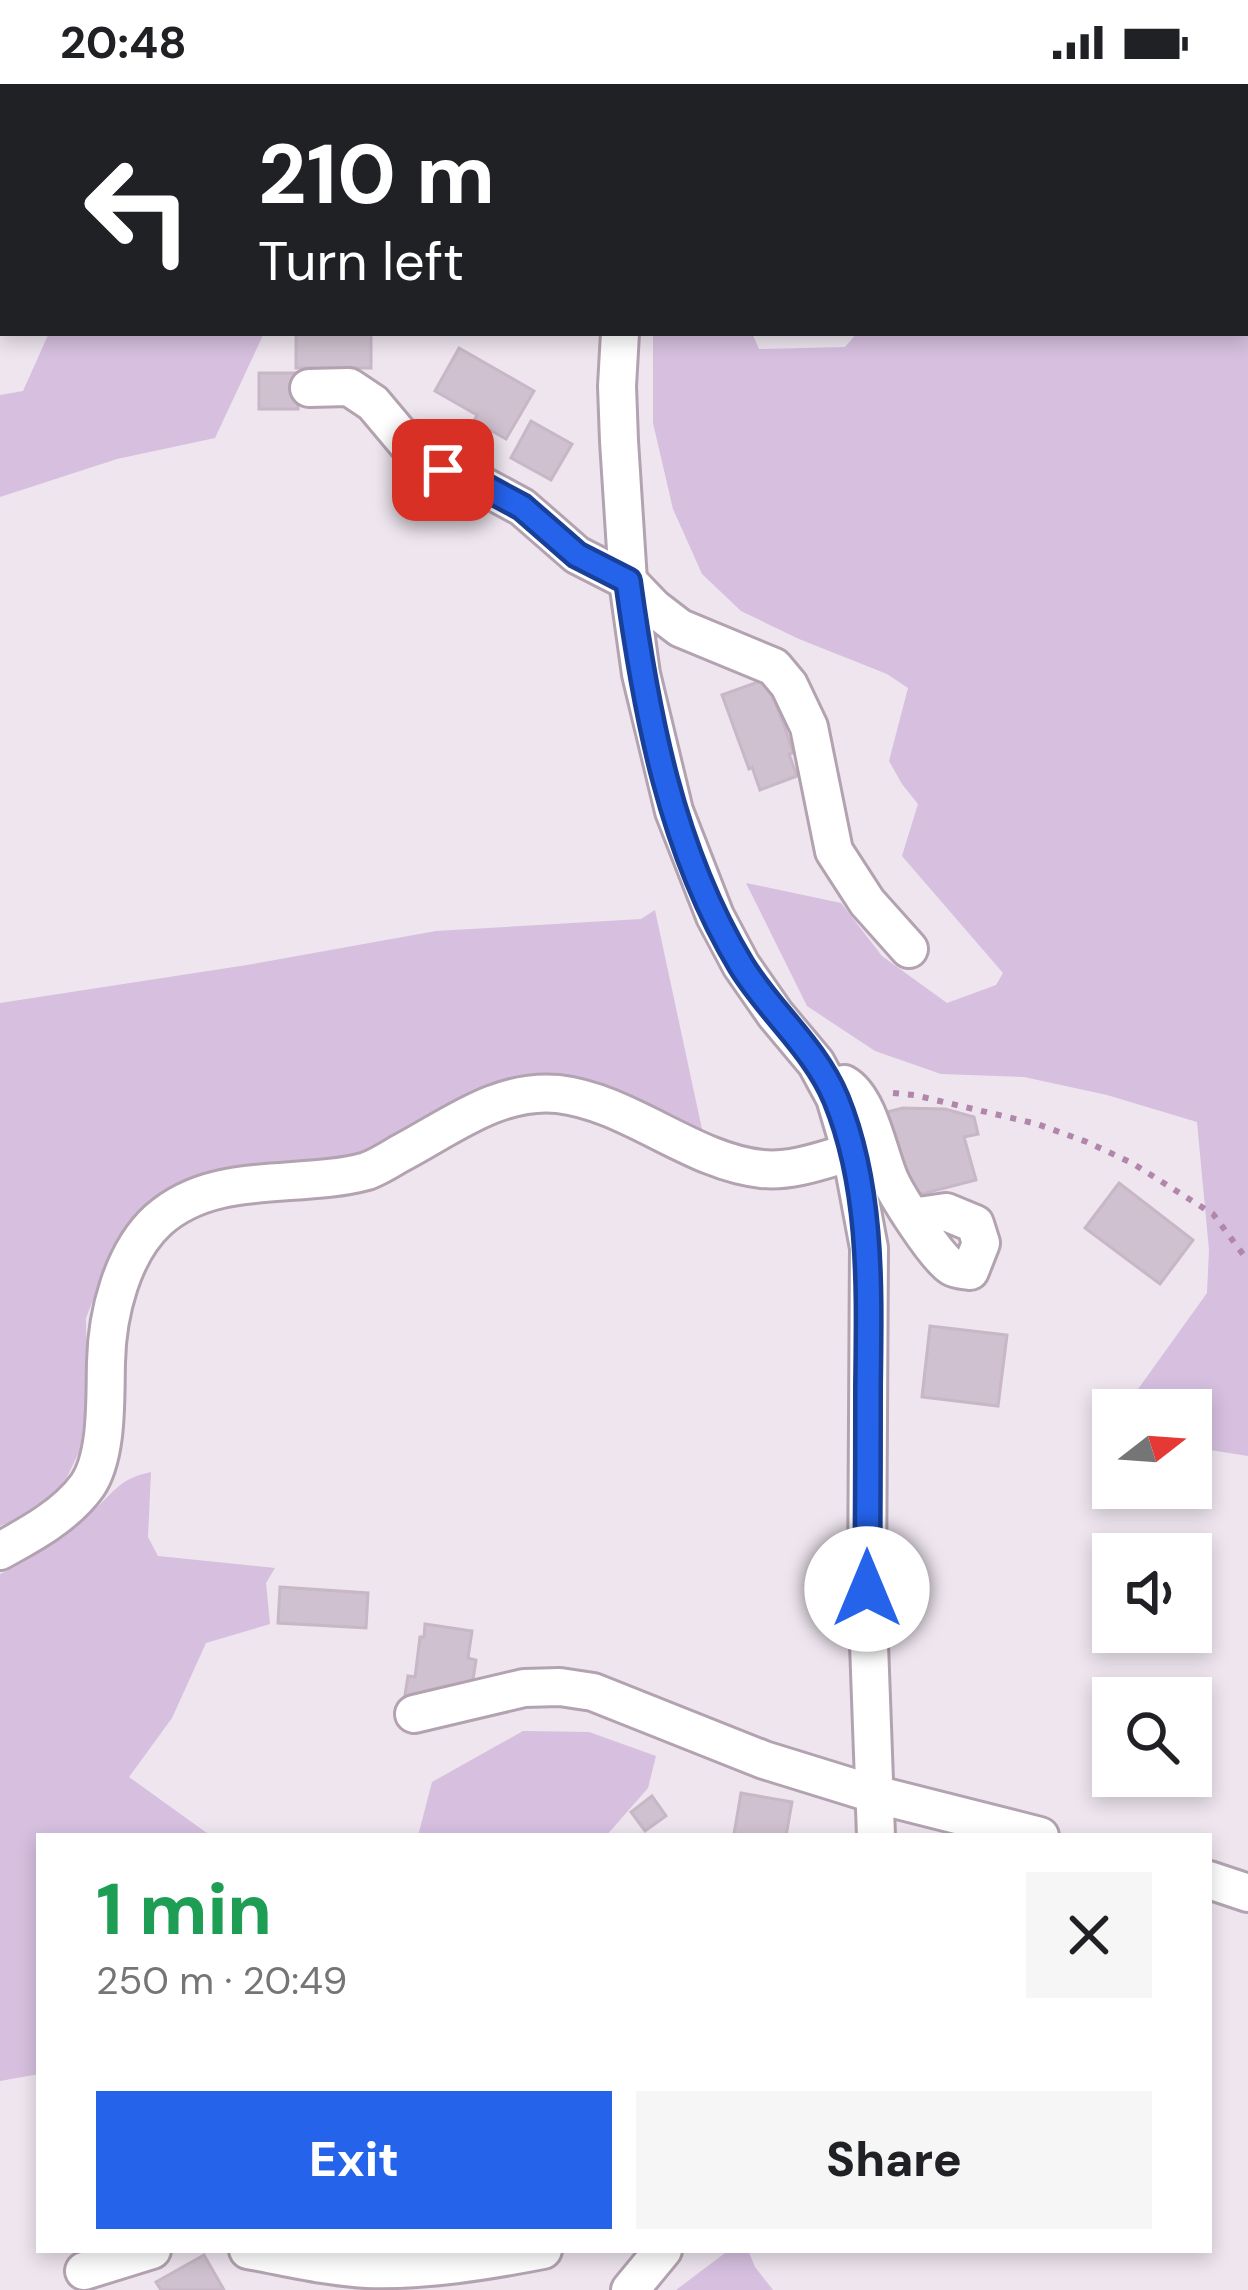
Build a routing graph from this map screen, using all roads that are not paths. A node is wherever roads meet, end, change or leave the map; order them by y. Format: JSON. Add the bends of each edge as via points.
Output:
{"nodes":[{"id":1,"x":620,"y":336,"type":"edge"},
{"id":2,"x":309,"y":388,"type":"dead end"},
{"id":3,"x":628,"y":581,"type":"junction"},
{"id":4,"x":909,"y":950,"type":"dead end"},
{"id":5,"x":820,"y":1070,"type":"junction"},
{"id":6,"x":851,"y":1152,"type":"junction"},
{"id":7,"x":912,"y":1217,"type":"dead end"},
{"id":8,"x":0,"y":1551,"type":"edge"},
{"id":9,"x":414,"y":1714,"type":"dead end"},
{"id":10,"x":874,"y":1794,"type":"junction"},
{"id":11,"x":876,"y":1833,"type":"edge"},
{"id":12,"x":1028,"y":1833,"type":"edge"},
{"id":13,"x":1212,"y":1881,"type":"edge"},
{"id":14,"x":1248,"y":1893,"type":"edge"},
{"id":15,"x":142,"y":2253,"type":"edge"},
{"id":16,"x":264,"y":2253,"type":"edge"},
{"id":17,"x":521,"y":2253,"type":"edge"},
{"id":18,"x":661,"y":2253,"type":"edge"},
{"id":19,"x":84,"y":2271,"type":"dead end"},
{"id":20,"x":630,"y":2290,"type":"edge"}],
"edges":[{"from":1,"to":3,"type":"street"},
{"from":2,"to":3,"type":"street","via":[[349,387],[374,403],[415,453],[522,507],[577,555]]},
{"from":3,"to":4,"type":"street","via":[[680,628],[774,667],[789,685],[809,727],[834,851]]},
{"from":3,"to":5,"type":"street","via":[[655,743],[687,846],[741,965]]},
{"from":5,"to":6,"type":"street"},
{"from":5,"to":7,"type":"street","via":[[854,1089]]},
{"from":6,"to":8,"type":"street","via":[[800,1166],[740,1165],[578,1098],[535,1094],[488,1106],[370,1170],[202,1193],[150,1227],[126,1266],[89,1483],[38,1530]]},
{"from":6,"to":10,"type":"street","via":[[868,1248]]},
{"from":9,"to":10,"type":"street","via":[[524,1688],[593,1692]]},
{"from":10,"to":11,"type":"street"},
{"from":10,"to":12,"type":"street"},
{"from":13,"to":14,"type":"street"},
{"from":15,"to":19,"type":"street"},
{"from":16,"to":17,"type":"street","via":[[369,2269]]},
{"from":18,"to":20,"type":"street"}]}
